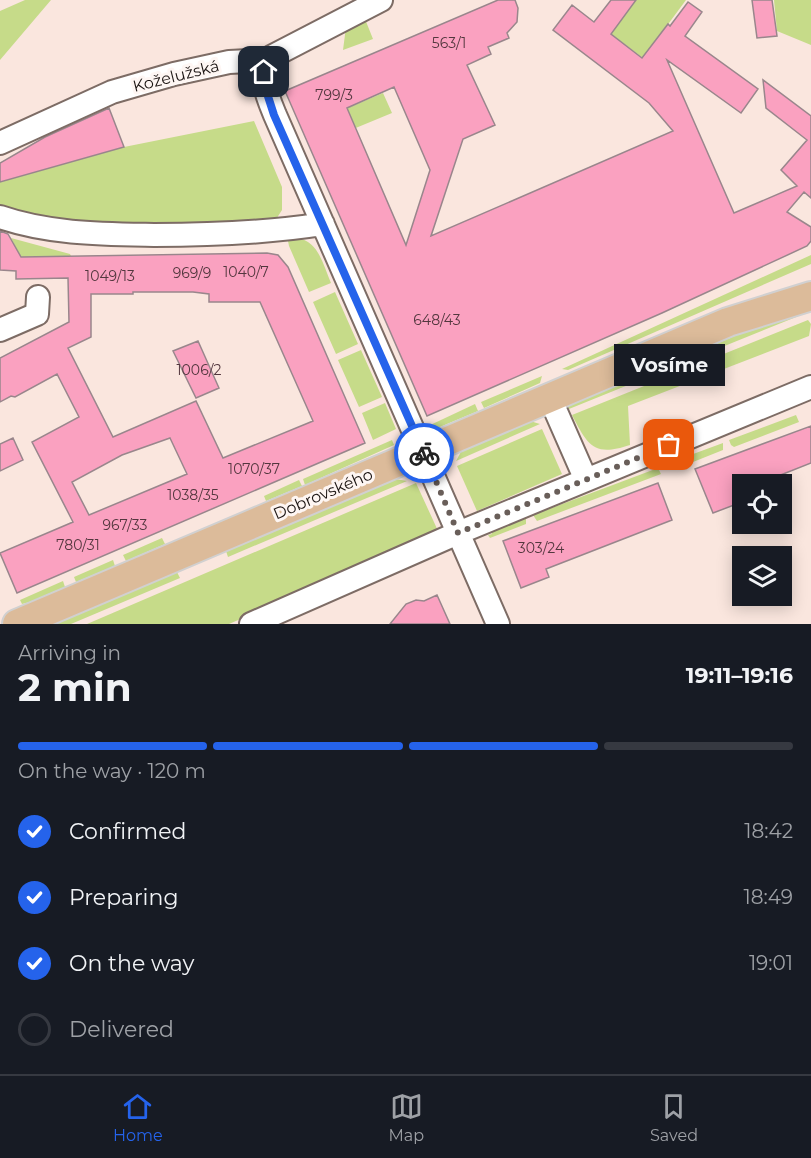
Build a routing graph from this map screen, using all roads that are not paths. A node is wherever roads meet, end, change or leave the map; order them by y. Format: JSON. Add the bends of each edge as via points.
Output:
{"nodes":[{"id":1,"x":381,"y":0,"type":"edge"},
{"id":2,"x":346,"y":9,"type":"edge"},
{"id":3,"x":265,"y":65,"type":"junction"},
{"id":4,"x":0,"y":143,"type":"edge"},
{"id":5,"x":0,"y":217,"type":"edge"},
{"id":6,"x":322,"y":224,"type":"junction"},
{"id":7,"x":811,"y":274,"type":"edge"},
{"id":8,"x":811,"y":296,"type":"edge"},
{"id":9,"x":38,"y":297,"type":"dead end"},
{"id":10,"x":729,"y":322,"type":"junction"},
{"id":11,"x":0,"y":330,"type":"edge"},
{"id":12,"x":811,"y":387,"type":"edge"},
{"id":13,"x":550,"y":398,"type":"junction"},
{"id":14,"x":423,"y":452,"type":"junction"},
{"id":15,"x":586,"y":480,"type":"junction"},
{"id":16,"x":458,"y":533,"type":"junction"},
{"id":17,"x":17,"y":624,"type":"edge"},
{"id":18,"x":251,"y":624,"type":"edge"},
{"id":19,"x":498,"y":624,"type":"edge"}],
"edges":[{"from":1,"to":2,"type":"street"},
{"from":2,"to":3,"type":"street","via":[[277,53]]},
{"from":3,"to":4,"type":"street","name":"Koželužská","via":[[229,62],[174,74],[117,97],[87,102]]},
{"from":3,"to":6,"type":"street","via":[[265,87],[271,105]]},
{"from":5,"to":6,"type":"street","via":[[39,228],[108,234],[267,232]]},
{"from":6,"to":14,"type":"street"},
{"from":7,"to":10,"type":"main road","name":"Dobrovského"},
{"from":8,"to":10,"type":"main road","name":"Dobrovského"},
{"from":9,"to":11,"type":"street","via":[[38,314]]},
{"from":10,"to":13,"type":"main road","name":"Dobrovského"},
{"from":12,"to":15,"type":"street"},
{"from":13,"to":14,"type":"main road","name":"Dobrovského"},
{"from":13,"to":15,"type":"street"},
{"from":14,"to":16,"type":"street"},
{"from":14,"to":17,"type":"main road","name":"Dobrovského"},
{"from":15,"to":16,"type":"street"},
{"from":16,"to":18,"type":"street"},
{"from":16,"to":19,"type":"street"}]}
